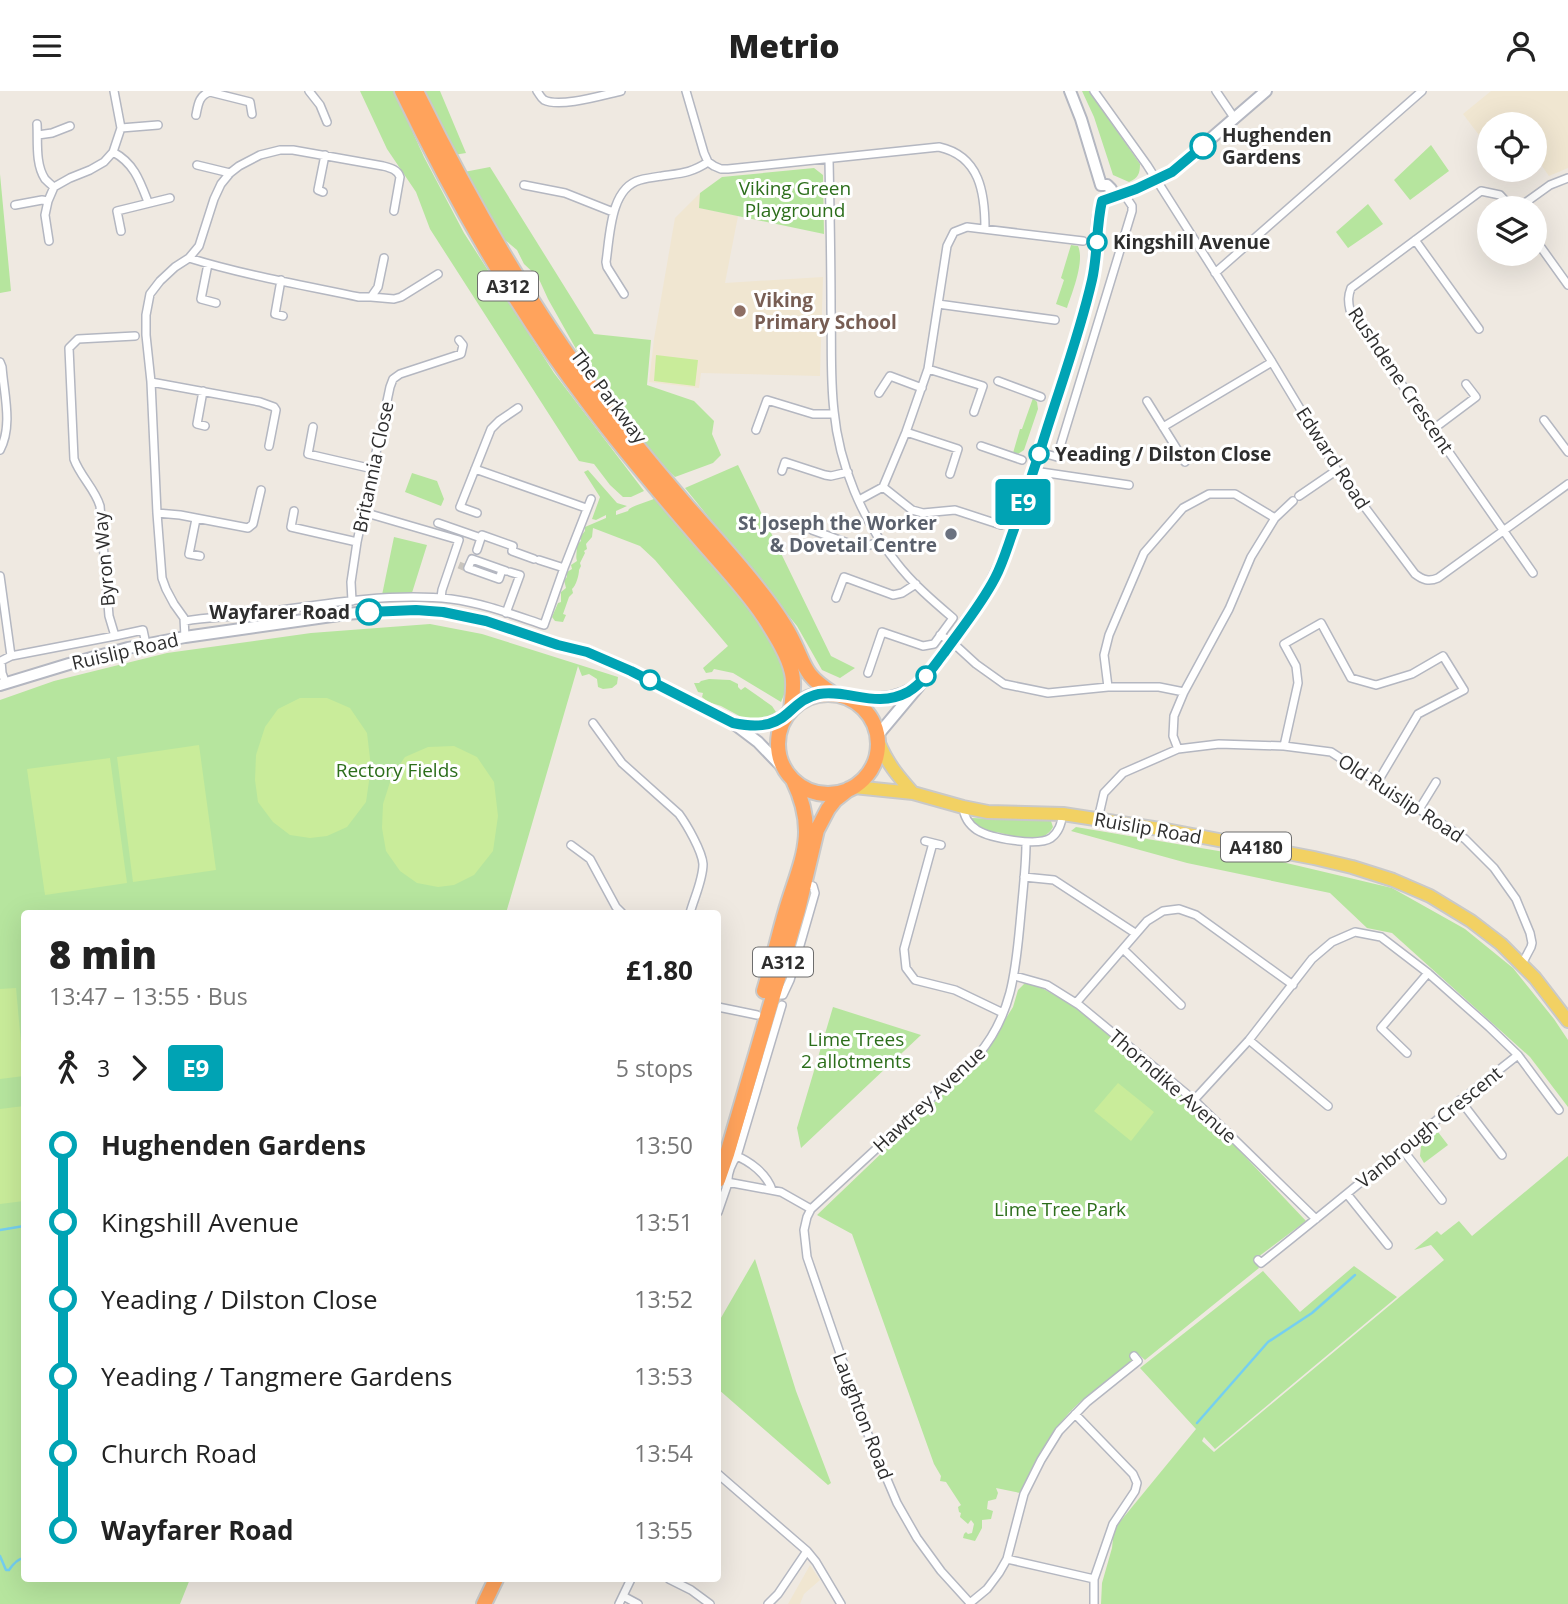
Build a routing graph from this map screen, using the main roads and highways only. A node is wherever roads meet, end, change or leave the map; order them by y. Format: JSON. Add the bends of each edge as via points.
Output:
{"nodes":[{"id":1,"x":402,"y":91,"type":"edge"},
{"id":2,"x":416,"y":91,"type":"edge"},
{"id":3,"x":643,"y":463,"type":"junction"},
{"id":4,"x":680,"y":507,"type":"junction"},
{"id":5,"x":837,"y":694,"type":"junction"},
{"id":6,"x":789,"y":712,"type":"junction"},
{"id":7,"x":878,"y":738,"type":"junction"},
{"id":8,"x":789,"y":776,"type":"junction"},
{"id":9,"x":852,"y":788,"type":"junction"},
{"id":10,"x":913,"y":793,"type":"junction"},
{"id":11,"x":1568,"y":1021,"type":"edge"},
{"id":12,"x":727,"y":1154,"type":"edge"},
{"id":13,"x":721,"y":1181,"type":"edge"},
{"id":14,"x":495,"y":1582,"type":"edge"},
{"id":15,"x":497,"y":1582,"type":"edge"},
{"id":16,"x":484,"y":1604,"type":"edge"},
{"id":17,"x":494,"y":1604,"type":"edge"}],
"edges":[{"from":1,"to":3,"type":"highway","name":"The Parkway","number":"A312","via":[[472,226],[521,306],[588,404]]},
{"from":2,"to":3,"type":"highway","name":"The Parkway","number":"A312","via":[[484,223],[532,302]]},
{"from":3,"to":4,"type":"highway","name":"The Parkway","number":"A312"},
{"from":4,"to":5,"type":"highway","name":"The Parkway","number":"A312","via":[[758,587],[810,676]]},
{"from":4,"to":6,"type":"highway","name":"The Parkway","number":"A312","via":[[764,617],[783,651],[792,673]]},
{"from":5,"to":6,"type":"highway","via":[[814,695]]},
{"from":5,"to":7,"type":"highway","number":"A312","via":[[865,709]]},
{"from":6,"to":8,"type":"highway","number":"A312","via":[[777,747]]},
{"from":7,"to":9,"type":"highway","number":"A312","via":[[874,764]]},
{"from":7,"to":10,"type":"main road","via":[[891,768]]},
{"from":8,"to":9,"type":"highway","via":[[813,792],[838,793]]},
{"from":8,"to":12,"type":"highway","number":"A312","via":[[806,814],[806,840],[757,1015]]},
{"from":9,"to":10,"type":"main road","number":"A4180"},
{"from":9,"to":12,"type":"highway","number":"A312","via":[[835,800],[820,824],[777,1000]]},
{"from":10,"to":11,"type":"main road","name":"Ruislip Road","number":"A4180","via":[[988,812],[1063,814],[1314,858],[1393,880],[1430,896],[1501,944]]},
{"from":12,"to":13,"type":"highway","number":"A312"},
{"from":14,"to":16,"type":"highway"},
{"from":15,"to":17,"type":"highway"}]}
